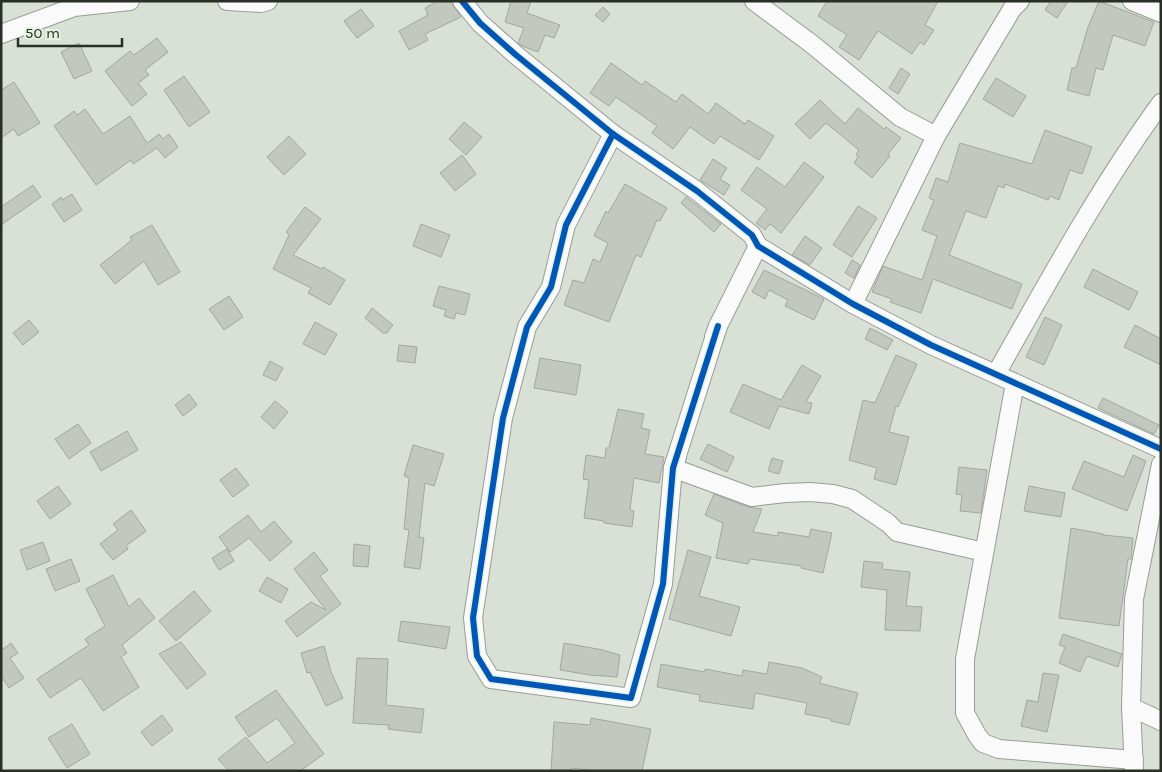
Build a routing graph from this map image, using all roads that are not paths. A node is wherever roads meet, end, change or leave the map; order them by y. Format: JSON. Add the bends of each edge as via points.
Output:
{"nodes":[{"id":1,"x":130,"y":1,"type":"edge"},
{"id":2,"x":227,"y":1,"type":"edge"},
{"id":3,"x":268,"y":1,"type":"edge"},
{"id":4,"x":462,"y":1,"type":"edge"},
{"id":5,"x":754,"y":1,"type":"edge"},
{"id":6,"x":1020,"y":1,"type":"edge"},
{"id":7,"x":1132,"y":1,"type":"edge"},
{"id":8,"x":1161,"y":13,"type":"edge"},
{"id":9,"x":1,"y":34,"type":"edge"},
{"id":10,"x":1161,"y":103,"type":"edge"},
{"id":11,"x":613,"y":134,"type":"junction"},
{"id":12,"x":936,"y":136,"type":"junction"},
{"id":13,"x":758,"y":246,"type":"junction"},
{"id":14,"x":853,"y":304,"type":"junction"},
{"id":15,"x":996,"y":374,"type":"junction"},
{"id":16,"x":1015,"y":383,"type":"junction"},
{"id":17,"x":1161,"y":449,"type":"edge"},
{"id":18,"x":1161,"y":464,"type":"edge"},
{"id":19,"x":673,"y":468,"type":"junction"},
{"id":20,"x":984,"y":552,"type":"junction"},
{"id":21,"x":1131,"y":707,"type":"junction"},
{"id":22,"x":1161,"y":720,"type":"edge"},
{"id":23,"x":1134,"y":766,"type":"edge"}],
"edges":[{"from":1,"to":9,"type":"street","via":[[74,7]]},
{"from":2,"to":3,"type":"street"},
{"from":4,"to":11,"type":"street","via":[[480,23],[516,55]]},
{"from":5,"to":12,"type":"street","via":[[900,117]]},
{"from":6,"to":12,"type":"street","via":[[1012,9]]},
{"from":7,"to":8,"type":"street"},
{"from":10,"to":15,"type":"street","via":[[1134,140]]},
{"from":11,"to":13,"type":"street","via":[[697,191],[752,235]]},
{"from":11,"to":19,"type":"street","via":[[566,225],[551,288],[527,327],[503,418],[473,618],[477,656],[491,679],[631,698],[663,584]]},
{"from":12,"to":14,"type":"street"},
{"from":13,"to":14,"type":"street"},
{"from":13,"to":19,"type":"street","via":[[718,326],[693,415]]},
{"from":14,"to":15,"type":"street","via":[[931,345]]},
{"from":15,"to":16,"type":"street"},
{"from":16,"to":17,"type":"street"},
{"from":16,"to":20,"type":"street"},
{"from":18,"to":21,"type":"street","via":[[1134,599]]},
{"from":19,"to":20,"type":"street","via":[[752,497],[785,493],[833,494],[852,499],[897,532]]},
{"from":20,"to":23,"type":"street","via":[[965,659],[966,714],[977,735],[983,742],[999,748]]},
{"from":21,"to":22,"type":"street"},
{"from":21,"to":23,"type":"street"}]}
